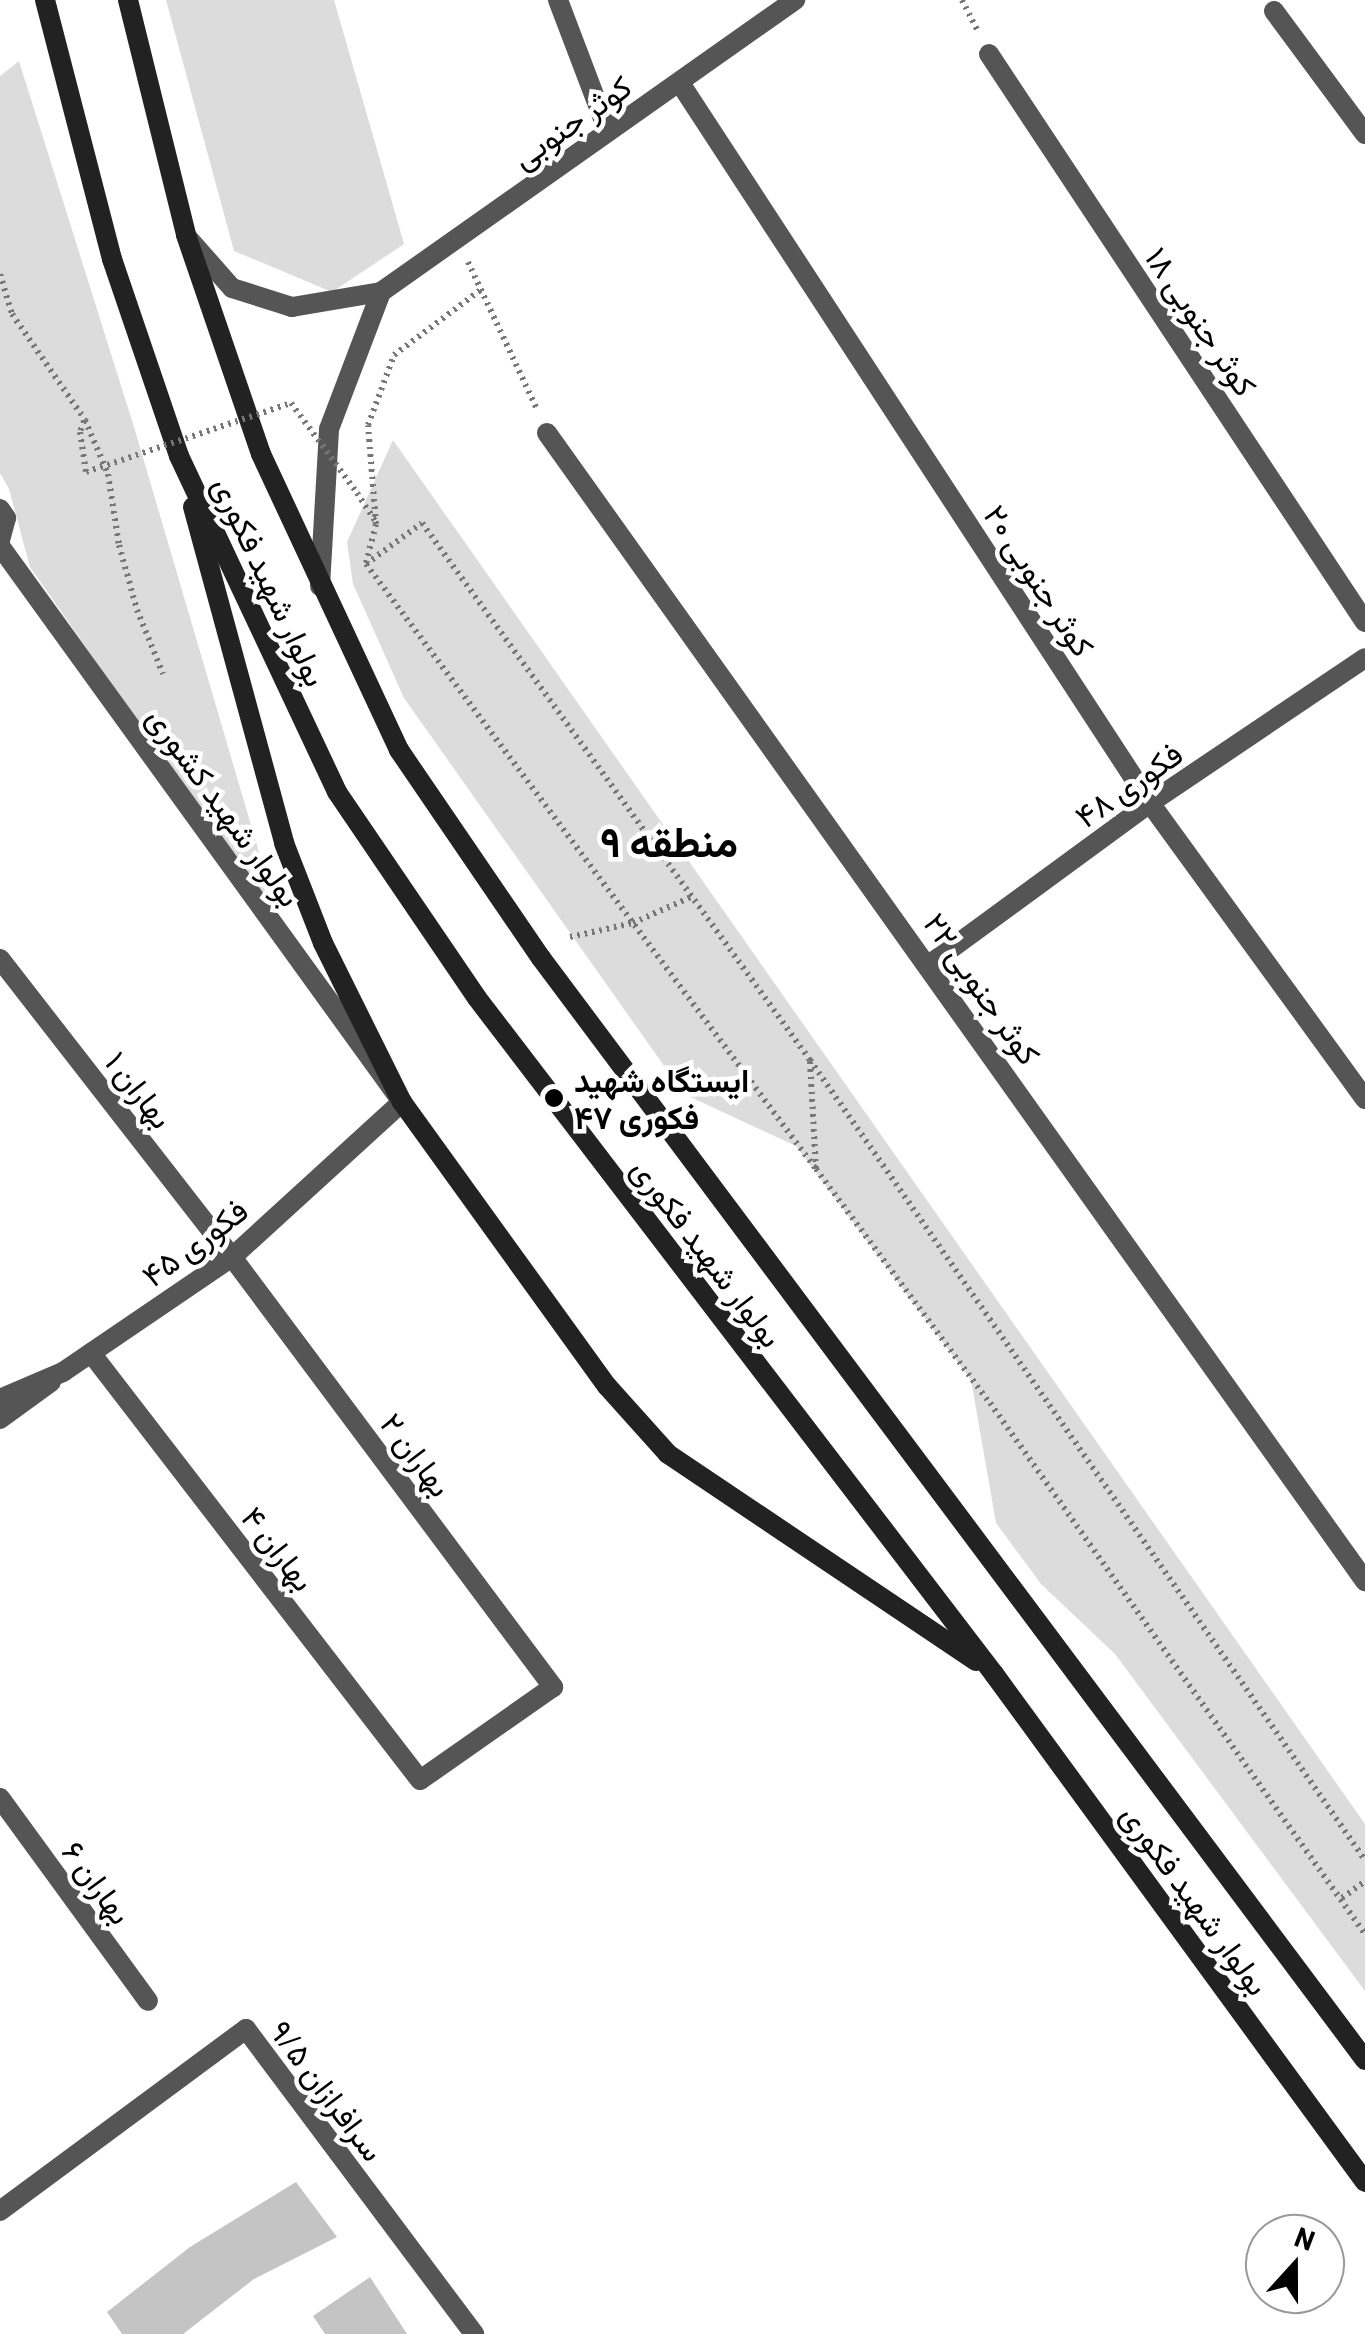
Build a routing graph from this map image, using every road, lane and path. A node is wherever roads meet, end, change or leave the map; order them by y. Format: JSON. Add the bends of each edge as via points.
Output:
{"nodes":[{"id":1,"x":44,"y":0,"type":"edge"},
{"id":2,"x":128,"y":0,"type":"edge"},
{"id":3,"x":558,"y":0,"type":"edge"},
{"id":4,"x":796,"y":0,"type":"edge"},
{"id":5,"x":1274,"y":11,"type":"dead end"},
{"id":6,"x":988,"y":54,"type":"dead end"},
{"id":7,"x":680,"y":82,"type":"junction"},
{"id":8,"x":607,"y":130,"type":"junction"},
{"id":9,"x":1365,"y":134,"type":"edge"},
{"id":10,"x":186,"y":236,"type":"junction"},
{"id":11,"x":455,"y":238,"type":"junction"},
{"id":12,"x":0,"y":274,"type":"edge"},
{"id":13,"x":482,"y":289,"type":"junction"},
{"id":14,"x":380,"y":292,"type":"junction"},
{"id":15,"x":85,"y":420,"type":"junction"},
{"id":16,"x":548,"y":433,"type":"joint"},
{"id":17,"x":179,"y":456,"type":"junction"},
{"id":18,"x":0,"y":508,"type":"edge"},
{"id":19,"x":376,"y":524,"type":"junction"},
{"id":20,"x":0,"y":544,"type":"edge"},
{"id":21,"x":366,"y":564,"type":"junction"},
{"id":22,"x":320,"y":589,"type":"junction"},
{"id":23,"x":1365,"y":622,"type":"edge"},
{"id":24,"x":1365,"y":658,"type":"edge"},
{"id":25,"x":163,"y":674,"type":"dead end"},
{"id":26,"x":1150,"y":803,"type":"junction"},
{"id":27,"x":693,"y":896,"type":"junction"},
{"id":28,"x":632,"y":923,"type":"junction"},
{"id":29,"x":570,"y":937,"type":"dead end"},
{"id":30,"x":0,"y":959,"type":"edge"},
{"id":31,"x":930,"y":964,"type":"junction"},
{"id":32,"x":810,"y":1060,"type":"junction"},
{"id":33,"x":1365,"y":1100,"type":"edge"},
{"id":34,"x":402,"y":1102,"type":"junction"},
{"id":35,"x":816,"y":1169,"type":"junction"},
{"id":36,"x":232,"y":1257,"type":"junction"},
{"id":37,"x":90,"y":1353,"type":"junction"},
{"id":38,"x":64,"y":1372,"type":"junction"},
{"id":39,"x":0,"y":1399,"type":"edge"},
{"id":40,"x":0,"y":1420,"type":"edge"},
{"id":41,"x":1365,"y":1582,"type":"edge"},
{"id":42,"x":994,"y":1674,"type":"junction"},
{"id":43,"x":420,"y":1780,"type":"joint"},
{"id":44,"x":0,"y":1798,"type":"edge"},
{"id":45,"x":1365,"y":1860,"type":"edge"},
{"id":46,"x":1365,"y":1881,"type":"edge"},
{"id":47,"x":1341,"y":1898,"type":"junction"},
{"id":48,"x":1365,"y":1934,"type":"edge"},
{"id":49,"x":148,"y":2001,"type":"dead end"},
{"id":50,"x":1365,"y":2060,"type":"edge"},
{"id":51,"x":1365,"y":2182,"type":"edge"},
{"id":52,"x":0,"y":2210,"type":"edge"},
{"id":53,"x":474,"y":2334,"type":"edge"}],
"edges":[{"from":1,"to":17,"type":"main road","name":"بولوار شهید فکوری","via":[[112,259]]},
{"from":2,"to":10,"type":"main road","name":"بولوار شهید فکوری"},
{"from":3,"to":8,"type":"street"},
{"from":4,"to":7,"type":"street","name":"کوثر جنوبی"},
{"from":5,"to":9,"type":"street"},
{"from":6,"to":23,"type":"street","name":"کوثر جنوبی ۱۸"},
{"from":7,"to":8,"type":"street","name":"کوثر جنوبی"},
{"from":7,"to":26,"type":"street","name":"کوثر جنوبی ۲۰"},
{"from":8,"to":11,"type":"street","name":"کوثر جنوبی"},
{"from":10,"to":14,"type":"street","via":[[232,288],[292,307]]},
{"from":10,"to":22,"type":"main road","name":"بولوار شهید فکوری","via":[[261,454]]},
{"from":11,"to":13,"type":"path"},
{"from":11,"to":14,"type":"street","name":"کوثر جنوبی"},
{"from":12,"to":15,"type":"path","via":[[29,344]]},
{"from":13,"to":16,"type":"path"},
{"from":13,"to":19,"type":"path","via":[[394,355],[368,424]]},
{"from":14,"to":22,"type":"street","via":[[329,429]]},
{"from":15,"to":19,"type":"path","bridge":true,"via":[[80,432],[86,472],[292,403]]},
{"from":15,"to":25,"type":"path","via":[[108,474],[119,546]]},
{"from":16,"to":31,"type":"street","name":"کوثر جنوبی ۲۲"},
{"from":17,"to":34,"type":"main road","via":[[284,843],[323,943]]},
{"from":17,"to":42,"type":"main road","name":"بولوار شهید فکوری","via":[[337,792],[478,998]]},
{"from":18,"to":20,"type":"street","via":[[6,518]]},
{"from":19,"to":21,"type":"path"},
{"from":20,"to":34,"type":"street","name":"بولوار شهید کشوری"},
{"from":21,"to":27,"type":"path","via":[[422,523]]},
{"from":21,"to":28,"type":"path"},
{"from":22,"to":50,"type":"main road","name":"بولوار شهید فکوری","via":[[399,750],[540,958]]},
{"from":24,"to":26,"type":"street","name":"فکوری ۴۸"},
{"from":26,"to":31,"type":"street","name":"فکوری ۴۸"},
{"from":26,"to":33,"type":"street","name":"کوثر جنوبی ۲۰"},
{"from":27,"to":28,"type":"path"},
{"from":27,"to":32,"type":"path"},
{"from":28,"to":29,"type":"path"},
{"from":28,"to":35,"type":"path"},
{"from":30,"to":36,"type":"street","name":"بهاران ۱"},
{"from":31,"to":41,"type":"street","name":"کوثر جنوبی ۲۲"},
{"from":32,"to":35,"type":"path"},
{"from":32,"to":45,"type":"path"},
{"from":34,"to":36,"type":"street","name":"فکوری ۴۵"},
{"from":34,"to":42,"type":"main road","via":[[607,1386],[668,1454]]},
{"from":35,"to":47,"type":"path"},
{"from":36,"to":37,"type":"street","name":"فکوری ۴۵"},
{"from":36,"to":43,"type":"street","name":"بهاران ۲","via":[[554,1687]]},
{"from":37,"to":38,"type":"street","name":"فکوری ۴۵"},
{"from":37,"to":43,"type":"street","name":"بهاران ۴"},
{"from":38,"to":39,"type":"street","name":"فکوری ۴۵"},
{"from":38,"to":40,"type":"street"},
{"from":42,"to":51,"type":"main road","name":"بولوار شهید فکوری"},
{"from":44,"to":49,"type":"street","name":"بهاران ۶"},
{"from":46,"to":47,"type":"path"},
{"from":47,"to":48,"type":"path"},
{"from":52,"to":53,"type":"street","name":"سرافرازان ۹/۵","via":[[246,2029]]}]}
